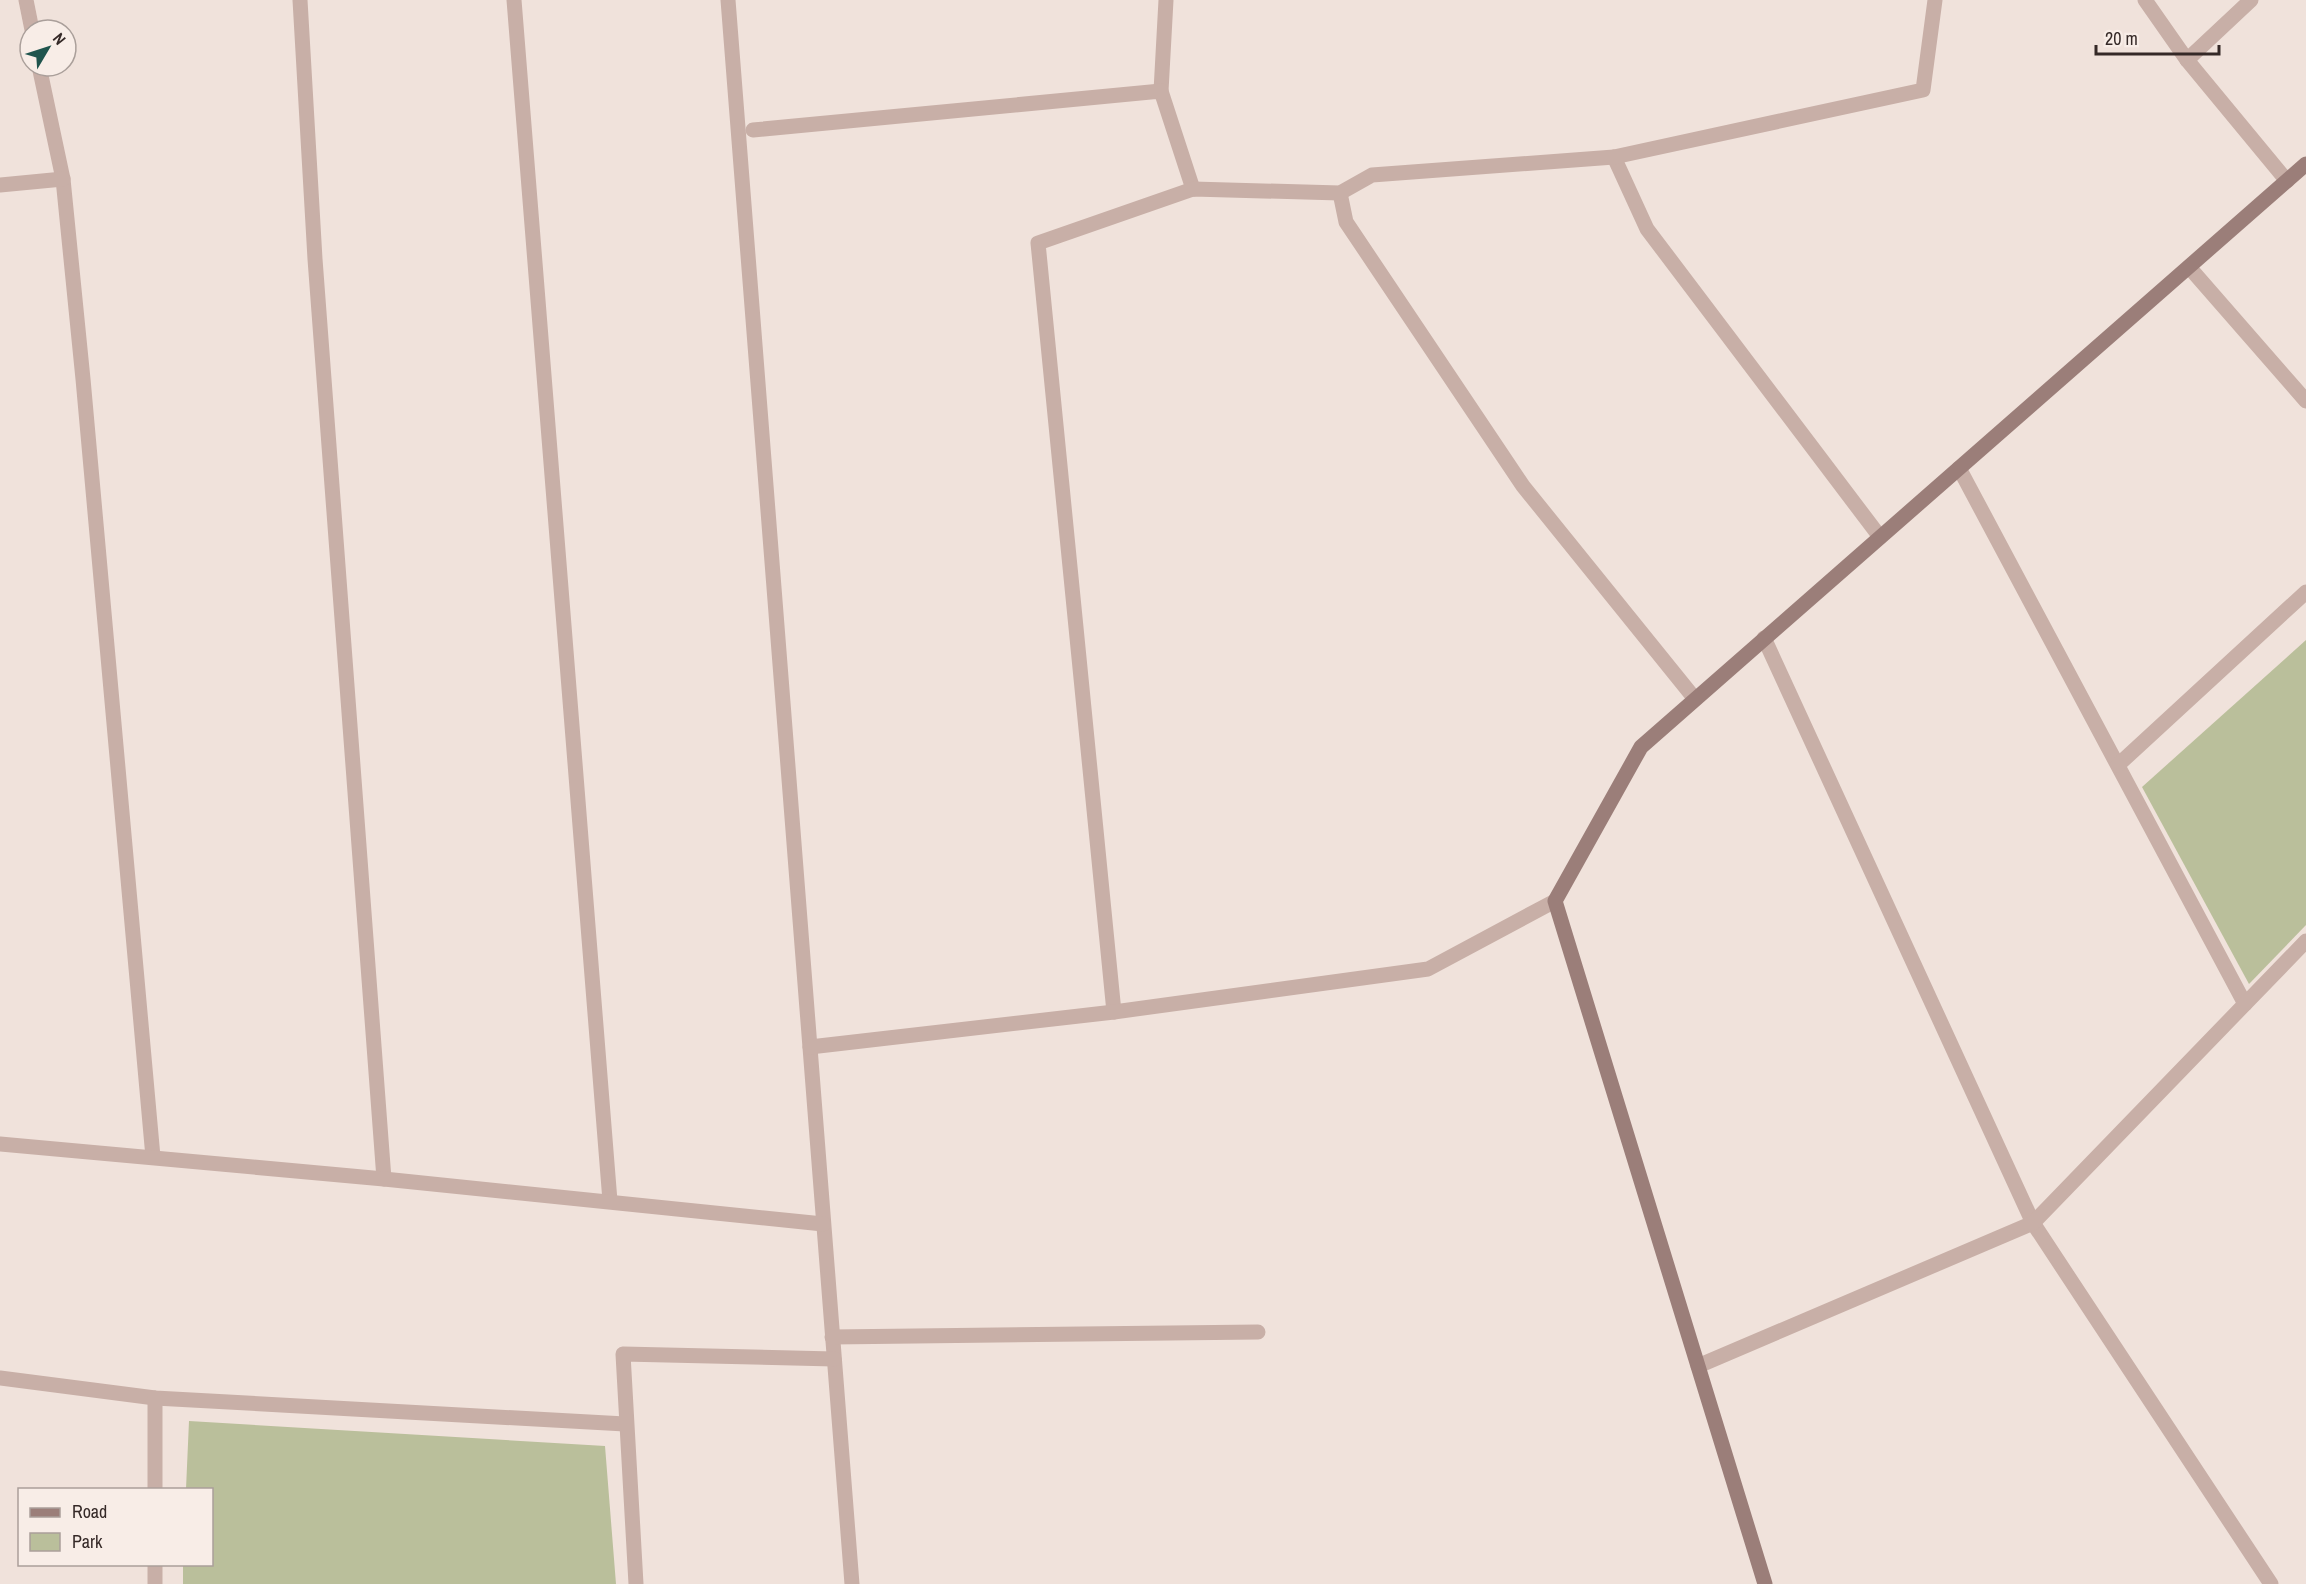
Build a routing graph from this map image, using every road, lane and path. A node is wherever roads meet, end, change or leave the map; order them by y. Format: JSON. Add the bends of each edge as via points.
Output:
{"nodes":[{"id":1,"x":26,"y":0,"type":"edge"},
{"id":2,"x":300,"y":0,"type":"edge"},
{"id":3,"x":514,"y":0,"type":"edge"},
{"id":4,"x":728,"y":0,"type":"edge"},
{"id":5,"x":1166,"y":0,"type":"edge"},
{"id":6,"x":1935,"y":0,"type":"edge"},
{"id":7,"x":2145,"y":0,"type":"edge"},
{"id":8,"x":2251,"y":0,"type":"edge"},
{"id":9,"x":30,"y":18,"type":"edge"},
{"id":10,"x":2187,"y":60,"type":"junction"},
{"id":11,"x":42,"y":78,"type":"edge"},
{"id":12,"x":1161,"y":92,"type":"junction"},
{"id":13,"x":753,"y":130,"type":"dead end"},
{"id":14,"x":1614,"y":157,"type":"junction"},
{"id":15,"x":2306,"y":164,"type":"edge"},
{"id":16,"x":63,"y":178,"type":"junction"},
{"id":17,"x":2287,"y":181,"type":"junction"},
{"id":18,"x":0,"y":185,"type":"edge"},
{"id":19,"x":1193,"y":189,"type":"junction"},
{"id":20,"x":1340,"y":193,"type":"junction"},
{"id":21,"x":2189,"y":267,"type":"junction"},
{"id":22,"x":2306,"y":401,"type":"edge"},
{"id":23,"x":1959,"y":468,"type":"junction"},
{"id":24,"x":1880,"y":537,"type":"junction"},
{"id":25,"x":2306,"y":592,"type":"edge"},
{"id":26,"x":1764,"y":638,"type":"junction"},
{"id":27,"x":1695,"y":699,"type":"junction"},
{"id":28,"x":2118,"y":765,"type":"junction"},
{"id":29,"x":1555,"y":901,"type":"junction"},
{"id":30,"x":2306,"y":941,"type":"edge"},
{"id":31,"x":2245,"y":1004,"type":"junction"},
{"id":32,"x":1114,"y":1012,"type":"junction"},
{"id":33,"x":810,"y":1047,"type":"junction"},
{"id":34,"x":0,"y":1144,"type":"edge"},
{"id":35,"x":153,"y":1157,"type":"junction"},
{"id":36,"x":384,"y":1179,"type":"junction"},
{"id":37,"x":610,"y":1201,"type":"junction"},
{"id":38,"x":2033,"y":1223,"type":"junction"},
{"id":39,"x":824,"y":1224,"type":"junction"},
{"id":40,"x":1258,"y":1332,"type":"dead end"},
{"id":41,"x":832,"y":1337,"type":"junction"},
{"id":42,"x":834,"y":1359,"type":"junction"},
{"id":43,"x":1698,"y":1366,"type":"junction"},
{"id":44,"x":0,"y":1378,"type":"edge"},
{"id":45,"x":155,"y":1398,"type":"junction"},
{"id":46,"x":625,"y":1424,"type":"junction"},
{"id":47,"x":155,"y":1488,"type":"edge"},
{"id":48,"x":155,"y":1566,"type":"edge"},
{"id":49,"x":155,"y":1584,"type":"edge"},
{"id":50,"x":636,"y":1584,"type":"edge"},
{"id":51,"x":852,"y":1584,"type":"edge"},
{"id":52,"x":1765,"y":1584,"type":"edge"},
{"id":53,"x":2271,"y":1584,"type":"edge"}],
"edges":[{"from":1,"to":9,"type":"street"},
{"from":2,"to":36,"type":"street","via":[[317,283]]},
{"from":3,"to":37,"type":"street"},
{"from":4,"to":33,"type":"street"},
{"from":5,"to":12,"type":"street"},
{"from":6,"to":14,"type":"street","via":[[1923,90]]},
{"from":7,"to":10,"type":"street"},
{"from":8,"to":10,"type":"street"},
{"from":10,"to":17,"type":"street"},
{"from":11,"to":16,"type":"street"},
{"from":12,"to":13,"type":"street"},
{"from":12,"to":19,"type":"street"},
{"from":14,"to":20,"type":"street","via":[[1372,175]]},
{"from":14,"to":24,"type":"street","via":[[1647,229]]},
{"from":15,"to":17,"type":"street"},
{"from":16,"to":18,"type":"street"},
{"from":16,"to":35,"type":"street"},
{"from":17,"to":21,"type":"street"},
{"from":19,"to":20,"type":"street"},
{"from":19,"to":32,"type":"street","via":[[1038,243]]},
{"from":20,"to":27,"type":"street","via":[[1346,222],[1523,486]]},
{"from":21,"to":22,"type":"street"},
{"from":21,"to":23,"type":"street"},
{"from":23,"to":24,"type":"street"},
{"from":23,"to":28,"type":"street"},
{"from":24,"to":26,"type":"street"},
{"from":25,"to":28,"type":"street"},
{"from":26,"to":27,"type":"street"},
{"from":26,"to":38,"type":"street"},
{"from":27,"to":29,"type":"street","via":[[1641,747]]},
{"from":28,"to":31,"type":"street"},
{"from":29,"to":32,"type":"street","via":[[1428,969]]},
{"from":29,"to":43,"type":"street"},
{"from":30,"to":31,"type":"street"},
{"from":31,"to":38,"type":"street"},
{"from":32,"to":33,"type":"street"},
{"from":33,"to":39,"type":"street"},
{"from":34,"to":35,"type":"street"},
{"from":35,"to":36,"type":"street"},
{"from":36,"to":37,"type":"street"},
{"from":37,"to":39,"type":"street"},
{"from":38,"to":43,"type":"street"},
{"from":38,"to":53,"type":"street"},
{"from":39,"to":41,"type":"street"},
{"from":40,"to":41,"type":"street"},
{"from":41,"to":42,"type":"street"},
{"from":42,"to":46,"type":"street","via":[[623,1354]]},
{"from":42,"to":51,"type":"street"},
{"from":43,"to":52,"type":"street"},
{"from":44,"to":45,"type":"street"},
{"from":45,"to":46,"type":"street"},
{"from":45,"to":47,"type":"street"},
{"from":46,"to":50,"type":"street"},
{"from":48,"to":49,"type":"street"}]}
